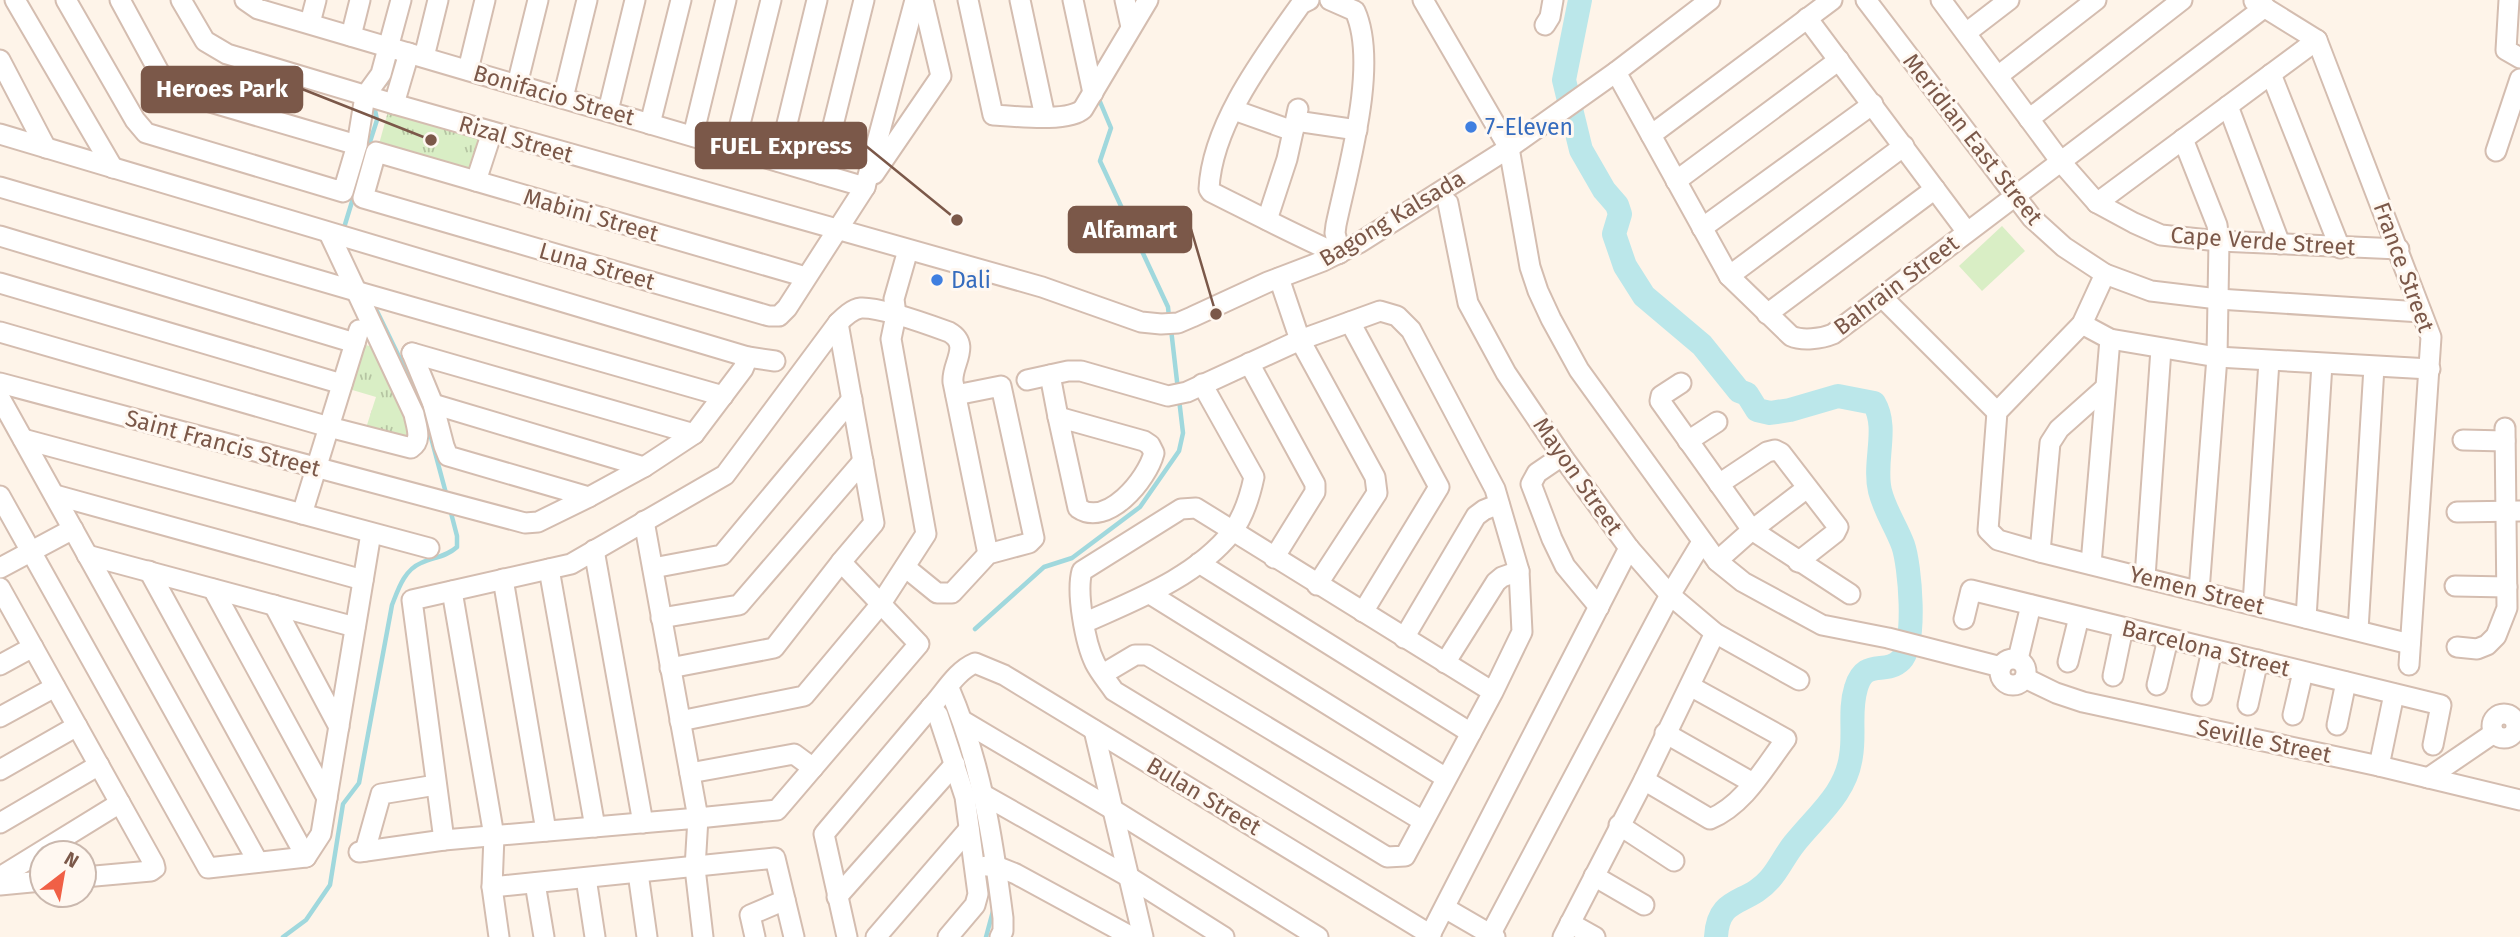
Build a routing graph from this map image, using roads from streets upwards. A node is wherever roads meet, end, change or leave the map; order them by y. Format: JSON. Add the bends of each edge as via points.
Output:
{"nodes":[{"id":1,"x":15,"y":0,"type":"edge"},
{"id":2,"x":66,"y":0,"type":"edge"},
{"id":3,"x":120,"y":0,"type":"edge"},
{"id":4,"x":181,"y":0,"type":"edge"},
{"id":5,"x":316,"y":0,"type":"edge"},
{"id":6,"x":360,"y":0,"type":"edge"},
{"id":7,"x":401,"y":0,"type":"edge"},
{"id":8,"x":438,"y":0,"type":"edge"},
{"id":9,"x":485,"y":0,"type":"edge"},
{"id":10,"x":538,"y":0,"type":"edge"},
{"id":11,"x":587,"y":0,"type":"edge"},
{"id":12,"x":635,"y":0,"type":"edge"},
{"id":13,"x":681,"y":0,"type":"edge"},
{"id":14,"x":726,"y":0,"type":"edge"},
{"id":15,"x":771,"y":0,"type":"edge"},
{"id":16,"x":817,"y":0,"type":"edge"},
{"id":17,"x":864,"y":0,"type":"edge"},
{"id":18,"x":915,"y":0,"type":"edge"},
{"id":19,"x":923,"y":0,"type":"edge"},
{"id":20,"x":968,"y":0,"type":"edge"},
{"id":21,"x":1020,"y":0,"type":"edge"},
{"id":22,"x":1073,"y":0,"type":"edge"},
{"id":23,"x":1125,"y":0,"type":"edge"},
{"id":24,"x":1148,"y":0,"type":"edge"},
{"id":25,"x":1309,"y":0,"type":"edge"},
{"id":26,"x":1330,"y":0,"type":"edge"},
{"id":27,"x":1423,"y":0,"type":"edge"},
{"id":28,"x":1553,"y":0,"type":"edge"},
{"id":29,"x":1710,"y":0,"type":"edge"},
{"id":30,"x":1832,"y":0,"type":"edge"},
{"id":31,"x":1866,"y":0,"type":"edge"},
{"id":32,"x":1941,"y":0,"type":"edge"},
{"id":33,"x":2009,"y":0,"type":"edge"},
{"id":34,"x":2096,"y":0,"type":"edge"},
{"id":35,"x":2182,"y":0,"type":"edge"},
{"id":36,"x":2509,"y":0,"type":"edge"},
{"id":37,"x":255,"y":3,"type":"edge"},
{"id":38,"x":2259,"y":4,"type":"edge"},
{"id":39,"x":1807,"y":19,"type":"junction"},
{"id":40,"x":310,"y":23,"type":"junction"},
{"id":41,"x":1545,"y":24,"type":"dead end"},
{"id":42,"x":1131,"y":27,"type":"junction"},
{"id":43,"x":1966,"y":33,"type":"junction"},
{"id":44,"x":351,"y":36,"type":"junction"},
{"id":45,"x":2317,"y":40,"type":"junction"},
{"id":46,"x":404,"y":51,"type":"junction"},
{"id":47,"x":2520,"y":58,"type":"edge"},
{"id":48,"x":0,"y":60,"type":"edge"},
{"id":49,"x":1839,"y":60,"type":"junction"},
{"id":50,"x":468,"y":70,"type":"junction"},
{"id":51,"x":1616,"y":72,"type":"junction"},
{"id":52,"x":2272,"y":74,"type":"junction"},
{"id":53,"x":1998,"y":76,"type":"junction"},
{"id":54,"x":2520,"y":79,"type":"edge"},
{"id":55,"x":517,"y":85,"type":"junction"},
{"id":56,"x":1093,"y":93,"type":"junction"},
{"id":57,"x":563,"y":98,"type":"junction"},
{"id":58,"x":378,"y":100,"type":"junction"},
{"id":59,"x":1873,"y":104,"type":"junction"},
{"id":60,"x":2228,"y":106,"type":"junction"},
{"id":61,"x":1234,"y":110,"type":"junction"},
{"id":62,"x":608,"y":111,"type":"junction"},
{"id":63,"x":1045,"y":117,"type":"junction"},
{"id":64,"x":2029,"y":119,"type":"junction"},
{"id":65,"x":1296,"y":120,"type":"junction"},
{"id":66,"x":650,"y":124,"type":"junction"},
{"id":67,"x":1357,"y":130,"type":"junction"},
{"id":68,"x":492,"y":132,"type":"junction"},
{"id":69,"x":0,"y":134,"type":"edge"},
{"id":70,"x":1651,"y":135,"type":"junction"},
{"id":71,"x":693,"y":136,"type":"junction"},
{"id":72,"x":2183,"y":139,"type":"junction"},
{"id":73,"x":357,"y":145,"type":"junction"},
{"id":74,"x":1903,"y":146,"type":"junction"},
{"id":75,"x":46,"y":148,"type":"junction"},
{"id":76,"x":734,"y":148,"type":"junction"},
{"id":77,"x":1509,"y":148,"type":"junction"},
{"id":78,"x":2496,"y":151,"type":"dead end"},
{"id":79,"x":376,"y":152,"type":"joint"},
{"id":80,"x":778,"y":161,"type":"junction"},
{"id":81,"x":2061,"y":162,"type":"junction"},
{"id":82,"x":113,"y":168,"type":"junction"},
{"id":83,"x":821,"y":174,"type":"junction"},
{"id":84,"x":476,"y":181,"type":"junction"},
{"id":85,"x":1676,"y":181,"type":"junction"},
{"id":86,"x":0,"y":187,"type":"edge"},
{"id":87,"x":865,"y":187,"type":"junction"},
{"id":88,"x":1935,"y":189,"type":"junction"},
{"id":89,"x":2016,"y":197,"type":"junction"},
{"id":90,"x":1448,"y":203,"type":"dead end"},
{"id":91,"x":2097,"y":203,"type":"junction"},
{"id":92,"x":1267,"y":220,"type":"junction"},
{"id":93,"x":1702,"y":228,"type":"junction"},
{"id":94,"x":836,"y":229,"type":"junction"},
{"id":95,"x":1967,"y":232,"type":"junction"},
{"id":96,"x":0,"y":236,"type":"edge"},
{"id":97,"x":340,"y":236,"type":"junction"},
{"id":98,"x":2219,"y":241,"type":"junction"},
{"id":99,"x":2280,"y":244,"type":"junction"},
{"id":100,"x":2340,"y":248,"type":"junction"},
{"id":101,"x":2399,"y":249,"type":"junction"},
{"id":102,"x":915,"y":252,"type":"junction"},
{"id":103,"x":1339,"y":254,"type":"junction"},
{"id":104,"x":2105,"y":274,"type":"junction"},
{"id":105,"x":1729,"y":276,"type":"junction"},
{"id":106,"x":806,"y":277,"type":"junction"},
{"id":107,"x":1273,"y":280,"type":"junction"},
{"id":108,"x":0,"y":283,"type":"edge"},
{"id":109,"x":357,"y":292,"type":"junction"},
{"id":110,"x":1882,"y":297,"type":"junction"},
{"id":111,"x":2218,"y":299,"type":"junction"},
{"id":112,"x":2421,"y":312,"type":"junction"},
{"id":113,"x":365,"y":313,"type":"junction"},
{"id":114,"x":1766,"y":314,"type":"junction"},
{"id":115,"x":895,"y":315,"type":"junction"},
{"id":116,"x":1350,"y":322,"type":"junction"},
{"id":117,"x":838,"y":323,"type":"junction"},
{"id":118,"x":2082,"y":324,"type":"junction"},
{"id":119,"x":0,"y":332,"type":"edge"},
{"id":120,"x":2110,"y":339,"type":"junction"},
{"id":121,"x":1300,"y":340,"type":"junction"},
{"id":122,"x":355,"y":343,"type":"junction"},
{"id":123,"x":2161,"y":349,"type":"junction"},
{"id":124,"x":748,"y":357,"type":"junction"},
{"id":125,"x":2217,"y":357,"type":"junction"},
{"id":126,"x":2269,"y":360,"type":"junction"},
{"id":127,"x":775,"y":361,"type":"dead end"},
{"id":128,"x":1249,"y":363,"type":"junction"},
{"id":129,"x":2322,"y":364,"type":"junction"},
{"id":130,"x":2374,"y":367,"type":"junction"},
{"id":131,"x":2430,"y":369,"type":"junction"},
{"id":132,"x":1050,"y":375,"type":"junction"},
{"id":133,"x":1027,"y":380,"type":"dead end"},
{"id":134,"x":0,"y":383,"type":"edge"},
{"id":135,"x":1681,"y":383,"type":"dead end"},
{"id":136,"x":342,"y":384,"type":"junction"},
{"id":137,"x":2105,"y":388,"type":"junction"},
{"id":138,"x":1186,"y":391,"type":"junction"},
{"id":139,"x":956,"y":395,"type":"junction"},
{"id":140,"x":723,"y":396,"type":"junction"},
{"id":141,"x":0,"y":398,"type":"edge"},
{"id":142,"x":852,"y":399,"type":"junction"},
{"id":143,"x":433,"y":404,"type":"junction"},
{"id":144,"x":1997,"y":412,"type":"junction"},
{"id":145,"x":1058,"y":417,"type":"junction"},
{"id":146,"x":1717,"y":422,"type":"dead end"},
{"id":147,"x":329,"y":427,"type":"junction"},
{"id":148,"x":694,"y":434,"type":"junction"},
{"id":149,"x":23,"y":439,"type":"junction"},
{"id":150,"x":2463,"y":440,"type":"dead end"},
{"id":151,"x":1688,"y":442,"type":"junction"},
{"id":152,"x":1562,"y":456,"type":"junction"},
{"id":153,"x":863,"y":461,"type":"junction"},
{"id":154,"x":644,"y":467,"type":"junction"},
{"id":155,"x":316,"y":468,"type":"junction"},
{"id":156,"x":1719,"y":484,"type":"junction"},
{"id":157,"x":1807,"y":488,"type":"junction"},
{"id":158,"x":0,"y":495,"type":"edge"},
{"id":159,"x":54,"y":495,"type":"junction"},
{"id":160,"x":589,"y":497,"type":"junction"},
{"id":161,"x":1499,"y":504,"type":"junction"},
{"id":162,"x":2513,"y":511,"type":"edge"},
{"id":163,"x":2457,"y":512,"type":"dead end"},
{"id":164,"x":302,"y":514,"type":"junction"},
{"id":165,"x":644,"y":521,"type":"junction"},
{"id":166,"x":73,"y":529,"type":"junction"},
{"id":167,"x":1752,"y":530,"type":"junction"},
{"id":168,"x":1232,"y":532,"type":"junction"},
{"id":169,"x":372,"y":533,"type":"junction"},
{"id":170,"x":1702,"y":542,"type":"junction"},
{"id":171,"x":429,"y":548,"type":"dead end"},
{"id":172,"x":1629,"y":548,"type":"junction"},
{"id":173,"x":594,"y":550,"type":"junction"},
{"id":174,"x":32,"y":551,"type":"junction"},
{"id":175,"x":2039,"y":552,"type":"junction"},
{"id":176,"x":988,"y":554,"type":"junction"},
{"id":177,"x":87,"y":555,"type":"junction"},
{"id":178,"x":1274,"y":558,"type":"junction"},
{"id":179,"x":1717,"y":561,"type":"junction"},
{"id":180,"x":841,"y":562,"type":"junction"},
{"id":181,"x":1798,"y":562,"type":"junction"},
{"id":182,"x":1199,"y":563,"type":"junction"},
{"id":183,"x":2091,"y":564,"type":"junction"},
{"id":184,"x":905,"y":567,"type":"junction"},
{"id":185,"x":0,"y":568,"type":"edge"},
{"id":186,"x":653,"y":568,"type":"junction"},
{"id":187,"x":549,"y":569,"type":"junction"},
{"id":188,"x":149,"y":571,"type":"junction"},
{"id":189,"x":1519,"y":571,"type":"junction"},
{"id":190,"x":2145,"y":578,"type":"junction"},
{"id":191,"x":503,"y":579,"type":"junction"},
{"id":192,"x":363,"y":580,"type":"junction"},
{"id":193,"x":1317,"y":584,"type":"junction"},
{"id":194,"x":2455,"y":586,"type":"dead end"},
{"id":195,"x":2507,"y":587,"type":"junction"},
{"id":196,"x":0,"y":588,"type":"edge"},
{"id":197,"x":213,"y":589,"type":"junction"},
{"id":198,"x":453,"y":591,"type":"junction"},
{"id":199,"x":2199,"y":591,"type":"junction"},
{"id":200,"x":1150,"y":594,"type":"junction"},
{"id":201,"x":1850,"y":594,"type":"dead end"},
{"id":202,"x":1670,"y":595,"type":"junction"},
{"id":203,"x":2253,"y":604,"type":"junction"},
{"id":204,"x":274,"y":605,"type":"junction"},
{"id":205,"x":880,"y":605,"type":"junction"},
{"id":206,"x":2031,"y":605,"type":"junction"},
{"id":207,"x":1599,"y":607,"type":"junction"},
{"id":208,"x":6,"y":612,"type":"edge"},
{"id":209,"x":1363,"y":612,"type":"junction"},
{"id":210,"x":2079,"y":617,"type":"junction"},
{"id":211,"x":662,"y":618,"type":"junction"},
{"id":212,"x":2306,"y":618,"type":"junction"},
{"id":213,"x":1964,"y":619,"type":"dead end"},
{"id":214,"x":1084,"y":623,"type":"junction"},
{"id":215,"x":355,"y":627,"type":"junction"},
{"id":216,"x":2123,"y":628,"type":"junction"},
{"id":217,"x":2358,"y":631,"type":"junction"},
{"id":218,"x":1715,"y":633,"type":"junction"},
{"id":219,"x":1404,"y":638,"type":"junction"},
{"id":220,"x":2168,"y":639,"type":"junction"},
{"id":221,"x":2410,"y":644,"type":"junction"},
{"id":222,"x":33,"y":647,"type":"junction"},
{"id":223,"x":2457,"y":647,"type":"dead end"},
{"id":224,"x":2212,"y":650,"type":"junction"},
{"id":225,"x":2258,"y":660,"type":"junction"},
{"id":226,"x":2068,"y":662,"type":"dead end"},
{"id":227,"x":1445,"y":663,"type":"junction"},
{"id":228,"x":2009,"y":663,"type":"junction"},
{"id":229,"x":0,"y":665,"type":"edge"},
{"id":230,"x":2409,"y":665,"type":"dead end"},
{"id":231,"x":670,"y":668,"type":"junction"},
{"id":232,"x":2303,"y":672,"type":"junction"},
{"id":233,"x":1103,"y":674,"type":"junction"},
{"id":234,"x":2113,"y":676,"type":"dead end"},
{"id":235,"x":1799,"y":680,"type":"dead end"},
{"id":236,"x":2346,"y":682,"type":"junction"},
{"id":237,"x":2157,"y":685,"type":"dead end"},
{"id":238,"x":1689,"y":686,"type":"junction"},
{"id":239,"x":55,"y":687,"type":"junction"},
{"id":240,"x":949,"y":688,"type":"junction"},
{"id":241,"x":1493,"y":692,"type":"junction"},
{"id":242,"x":2394,"y":694,"type":"junction"},
{"id":243,"x":2202,"y":695,"type":"dead end"},
{"id":244,"x":2248,"y":705,"type":"dead end"},
{"id":245,"x":931,"y":707,"type":"junction"},
{"id":246,"x":2517,"y":714,"type":"edge"},
{"id":247,"x":2293,"y":715,"type":"dead end"},
{"id":248,"x":0,"y":717,"type":"edge"},
{"id":249,"x":680,"y":721,"type":"junction"},
{"id":250,"x":963,"y":721,"type":"junction"},
{"id":251,"x":2337,"y":725,"type":"dead end"},
{"id":252,"x":76,"y":726,"type":"junction"},
{"id":253,"x":339,"y":726,"type":"junction"},
{"id":254,"x":1094,"y":730,"type":"junction"},
{"id":255,"x":1471,"y":733,"type":"junction"},
{"id":256,"x":1665,"y":733,"type":"junction"},
{"id":257,"x":2433,"y":745,"type":"dead end"},
{"id":258,"x":955,"y":764,"type":"junction"},
{"id":259,"x":99,"y":765,"type":"junction"},
{"id":260,"x":2379,"y":766,"type":"junction"},
{"id":261,"x":813,"y":768,"type":"junction"},
{"id":262,"x":0,"y":770,"type":"edge"},
{"id":263,"x":690,"y":773,"type":"junction"},
{"id":264,"x":1446,"y":778,"type":"junction"},
{"id":265,"x":2428,"y":778,"type":"junction"},
{"id":266,"x":1644,"y":780,"type":"junction"},
{"id":267,"x":1753,"y":783,"type":"junction"},
{"id":268,"x":436,"y":785,"type":"junction"},
{"id":269,"x":984,"y":795,"type":"junction"},
{"id":270,"x":327,"y":798,"type":"junction"},
{"id":271,"x":2520,"y":800,"type":"edge"},
{"id":272,"x":120,"y":803,"type":"junction"},
{"id":273,"x":1112,"y":809,"type":"junction"},
{"id":274,"x":698,"y":818,"type":"junction"},
{"id":275,"x":1423,"y":821,"type":"junction"},
{"id":276,"x":0,"y":823,"type":"edge"},
{"id":277,"x":643,"y":823,"type":"junction"},
{"id":278,"x":1619,"y":825,"type":"junction"},
{"id":279,"x":595,"y":827,"type":"junction"},
{"id":280,"x":969,"y":829,"type":"junction"},
{"id":281,"x":546,"y":831,"type":"junction"},
{"id":282,"x":494,"y":836,"type":"junction"},
{"id":283,"x":443,"y":840,"type":"junction"},
{"id":284,"x":306,"y":857,"type":"junction"},
{"id":285,"x":1674,"y":861,"type":"dead end"},
{"id":286,"x":258,"y":862,"type":"junction"},
{"id":287,"x":986,"y":866,"type":"junction"},
{"id":288,"x":695,"y":868,"type":"junction"},
{"id":289,"x":638,"y":873,"type":"junction"},
{"id":290,"x":98,"y":876,"type":"edge"},
{"id":291,"x":1594,"y":876,"type":"junction"},
{"id":292,"x":0,"y":877,"type":"edge"},
{"id":293,"x":1129,"y":877,"type":"junction"},
{"id":294,"x":586,"y":878,"type":"junction"},
{"id":295,"x":28,"y":882,"type":"edge"},
{"id":296,"x":535,"y":883,"type":"junction"},
{"id":297,"x":0,"y":885,"type":"edge"},
{"id":298,"x":492,"y":887,"type":"junction"},
{"id":299,"x":837,"y":897,"type":"junction"},
{"id":300,"x":785,"y":900,"type":"junction"},
{"id":301,"x":1644,"y":905,"type":"dead end"},
{"id":302,"x":1444,"y":908,"type":"junction"},
{"id":303,"x":1567,"y":930,"type":"edge"},
{"id":304,"x":1006,"y":935,"type":"edge"},
{"id":305,"x":1430,"y":936,"type":"edge"},
{"id":306,"x":499,"y":937,"type":"edge"},
{"id":307,"x":544,"y":937,"type":"edge"},
{"id":308,"x":595,"y":937,"type":"edge"},
{"id":309,"x":647,"y":937,"type":"edge"},
{"id":310,"x":704,"y":937,"type":"edge"},
{"id":311,"x":755,"y":937,"type":"edge"},
{"id":312,"x":794,"y":937,"type":"edge"},
{"id":313,"x":848,"y":937,"type":"edge"},
{"id":314,"x":876,"y":937,"type":"edge"},
{"id":315,"x":948,"y":937,"type":"edge"},
{"id":316,"x":1132,"y":937,"type":"edge"},
{"id":317,"x":1143,"y":937,"type":"edge"},
{"id":318,"x":1224,"y":937,"type":"edge"},
{"id":319,"x":1318,"y":937,"type":"edge"},
{"id":320,"x":1492,"y":937,"type":"edge"},
{"id":321,"x":1595,"y":937,"type":"edge"}],
"edges":[{"from":1,"to":82,"type":"street"},
{"from":2,"to":73,"type":"street","via":[[146,133],[343,192]]},
{"from":3,"to":73,"type":"street","via":[[164,81],[176,92]]},
{"from":4,"to":58,"type":"street","name":"Rizal Street","via":[[205,41],[215,48]]},
{"from":5,"to":40,"type":"street"},
{"from":6,"to":44,"type":"street"},
{"from":7,"to":46,"type":"street"},
{"from":8,"to":46,"type":"street"},
{"from":9,"to":50,"type":"street"},
{"from":10,"to":55,"type":"street"},
{"from":11,"to":57,"type":"street"},
{"from":12,"to":62,"type":"street"},
{"from":13,"to":66,"type":"street"},
{"from":14,"to":71,"type":"street"},
{"from":15,"to":76,"type":"street"},
{"from":16,"to":80,"type":"street"},
{"from":17,"to":83,"type":"street"},
{"from":18,"to":87,"type":"street"},
{"from":19,"to":87,"type":"street","name":"Luna Street","via":[[941,76]]},
{"from":20,"to":63,"type":"street","via":[[993,114]]},
{"from":21,"to":63,"type":"street"},
{"from":22,"to":56,"type":"street"},
{"from":23,"to":42,"type":"street"},
{"from":24,"to":42,"type":"street"},
{"from":25,"to":61,"type":"street","via":[[1301,4],[1254,69]]},
{"from":26,"to":67,"type":"street","via":[[1355,11],[1363,28]]},
{"from":27,"to":77,"type":"street"},
{"from":28,"to":41,"type":"street"},
{"from":29,"to":51,"type":"street","name":"Bagong Kalsada"},
{"from":30,"to":39,"type":"street"},
{"from":31,"to":89,"type":"street","name":"Meridian East Street"},
{"from":32,"to":43,"type":"street","name":"Cape Verde Street"},
{"from":33,"to":43,"type":"street"},
{"from":34,"to":53,"type":"street"},
{"from":35,"to":64,"type":"street"},
{"from":36,"to":47,"type":"street","via":[[2506,50]]},
{"from":37,"to":40,"type":"street","name":"Bonifacio Street"},
{"from":38,"to":45,"type":"street"},
{"from":38,"to":81,"type":"street","name":"Bahrain Street"},
{"from":39,"to":49,"type":"street"},
{"from":39,"to":70,"type":"street"},
{"from":40,"to":44,"type":"street","name":"Bonifacio Street"},
{"from":42,"to":56,"type":"street"},
{"from":43,"to":53,"type":"street","name":"Cape Verde Street"},
{"from":44,"to":46,"type":"street","name":"Bonifacio Street"},
{"from":45,"to":52,"type":"street"},
{"from":45,"to":101,"type":"street","name":"France Street"},
{"from":46,"to":50,"type":"street","name":"Bonifacio Street"},
{"from":46,"to":58,"type":"street"},
{"from":46,"to":58,"type":"street","via":[[381,74]]},
{"from":48,"to":75,"type":"street"},
{"from":49,"to":59,"type":"street"},
{"from":49,"to":85,"type":"street"},
{"from":50,"to":55,"type":"street","name":"Bonifacio Street"},
{"from":51,"to":70,"type":"street","name":"Bahrain Street"},
{"from":51,"to":77,"type":"street","name":"Bagong Kalsada"},
{"from":52,"to":60,"type":"street"},
{"from":52,"to":100,"type":"street"},
{"from":53,"to":64,"type":"street","name":"Cape Verde Street"},
{"from":54,"to":78,"type":"street"},
{"from":55,"to":57,"type":"street","name":"Bonifacio Street"},
{"from":56,"to":63,"type":"street","via":[[1079,113]]},
{"from":57,"to":62,"type":"street","name":"Bonifacio Street"},
{"from":58,"to":68,"type":"street","name":"Rizal Street"},
{"from":58,"to":73,"type":"street"},
{"from":59,"to":74,"type":"street"},
{"from":59,"to":93,"type":"street"},
{"from":60,"to":72,"type":"street"},
{"from":60,"to":99,"type":"street"},
{"from":61,"to":65,"type":"street"},
{"from":61,"to":92,"type":"street","via":[[1213,159],[1209,188]]},
{"from":62,"to":66,"type":"street","name":"Bonifacio Street"},
{"from":64,"to":81,"type":"street","name":"Cape Verde Street"},
{"from":65,"to":67,"type":"street"},
{"from":65,"to":92,"type":"street"},
{"from":66,"to":71,"type":"street","name":"Bonifacio Street"},
{"from":67,"to":103,"type":"street","via":[[1336,225]]},
{"from":68,"to":84,"type":"street"},
{"from":68,"to":94,"type":"street","name":"Rizal Street"},
{"from":69,"to":75,"type":"street"},
{"from":70,"to":85,"type":"street","name":"Bahrain Street"},
{"from":71,"to":76,"type":"street","name":"Bonifacio Street"},
{"from":72,"to":91,"type":"street"},
{"from":72,"to":98,"type":"street"},
{"from":74,"to":88,"type":"street"},
{"from":74,"to":105,"type":"street"},
{"from":75,"to":82,"type":"street"},
{"from":76,"to":80,"type":"street","name":"Bonifacio Street"},
{"from":77,"to":103,"type":"street","name":"Bagong Kalsada"},
{"from":77,"to":170,"type":"street","via":[[1530,267],[1551,319],[1579,370]]},
{"from":79,"to":84,"type":"street","name":"Mabini Street"},
{"from":79,"to":106,"type":"street","name":"Luna Street","via":[[363,198],[769,316],[779,316],[787,308]]},
{"from":80,"to":83,"type":"street","name":"Bonifacio Street"},
{"from":81,"to":89,"type":"street","name":"Bahrain Street"},
{"from":81,"to":91,"type":"street","name":"Cape Verde Street"},
{"from":82,"to":97,"type":"street"},
{"from":83,"to":87,"type":"street","name":"Bonifacio Street"},
{"from":84,"to":106,"type":"street","name":"Mabini Street"},
{"from":85,"to":93,"type":"street","name":"Bahrain Street"},
{"from":86,"to":109,"type":"street"},
{"from":87,"to":94,"type":"street","name":"Luna Street"},
{"from":88,"to":95,"type":"street"},
{"from":88,"to":114,"type":"street"},
{"from":89,"to":95,"type":"street","name":"Bahrain Street"},
{"from":89,"to":104,"type":"street","name":"Meridian East Street","via":[[2045,231]]},
{"from":90,"to":152,"type":"street","name":"Mayon Street","via":[[1468,303],[1506,373]]},
{"from":91,"to":98,"type":"street","name":"Cape Verde Street","via":[[2161,235]]},
{"from":92,"to":103,"type":"street"},
{"from":93,"to":105,"type":"street","name":"Bahrain Street"},
{"from":94,"to":102,"type":"street","name":"Bagong Kalsada"},
{"from":94,"to":106,"type":"street","name":"Luna Street"},
{"from":95,"to":110,"type":"street","name":"Bahrain Street"},
{"from":96,"to":122,"type":"street"},
{"from":97,"to":109,"type":"street"},
{"from":97,"to":124,"type":"street"},
{"from":98,"to":99,"type":"street","name":"Cape Verde Street"},
{"from":98,"to":111,"type":"street"},
{"from":99,"to":100,"type":"street","name":"Cape Verde Street"},
{"from":100,"to":101,"type":"street","name":"Cape Verde Street"},
{"from":101,"to":112,"type":"street","name":"France Street"},
{"from":102,"to":107,"type":"street","name":"Bagong Kalsada","via":[[1042,287],[1141,321],[1170,323]]},
{"from":102,"to":115,"type":"street","via":[[906,303]]},
{"from":103,"to":107,"type":"street","name":"Bagong Kalsada"},
{"from":104,"to":111,"type":"street","name":"Meridian East Street","via":[[2151,290]]},
{"from":104,"to":118,"type":"street"},
{"from":105,"to":114,"type":"street","name":"Bahrain Street"},
{"from":107,"to":121,"type":"street","via":[[1282,321]]},
{"from":108,"to":136,"type":"street"},
{"from":109,"to":113,"type":"street"},
{"from":109,"to":140,"type":"street"},
{"from":110,"to":114,"type":"street","name":"Bahrain Street","via":[[1825,338],[1796,338]]},
{"from":110,"to":144,"type":"street"},
{"from":111,"to":112,"type":"street","name":"Meridian East Street"},
{"from":111,"to":125,"type":"street"},
{"from":112,"to":131,"type":"street","name":"France Street","via":[[2431,337]]},
{"from":113,"to":122,"type":"street"},
{"from":113,"to":147,"type":"street","via":[[414,414],[419,438],[411,448]]},
{"from":115,"to":117,"type":"street","via":[[861,309]]},
{"from":115,"to":139,"type":"street","via":[[956,336],[961,352],[952,376]]},
{"from":115,"to":184,"type":"street","via":[[891,339],[926,534]]},
{"from":116,"to":121,"type":"street"},
{"from":116,"to":161,"type":"street","via":[[1380,311],[1397,316],[1410,330]]},
{"from":116,"to":209,"type":"street","via":[[1439,487]]},
{"from":117,"to":142,"type":"street"},
{"from":117,"to":165,"type":"street","via":[[725,475]]},
{"from":118,"to":120,"type":"street"},
{"from":118,"to":144,"type":"street"},
{"from":119,"to":147,"type":"street"},
{"from":120,"to":123,"type":"street"},
{"from":120,"to":137,"type":"street"},
{"from":121,"to":128,"type":"street"},
{"from":121,"to":193,"type":"street","via":[[1375,477],[1377,493]]},
{"from":122,"to":136,"type":"street"},
{"from":123,"to":125,"type":"street"},
{"from":123,"to":190,"type":"street"},
{"from":124,"to":127,"type":"street"},
{"from":124,"to":140,"type":"street","name":"Saint Francis Street"},
{"from":125,"to":126,"type":"street"},
{"from":125,"to":199,"type":"street"},
{"from":126,"to":129,"type":"street"},
{"from":126,"to":203,"type":"street"},
{"from":128,"to":138,"type":"street"},
{"from":128,"to":178,"type":"street","via":[[1315,484],[1315,492]]},
{"from":129,"to":130,"type":"street"},
{"from":129,"to":212,"type":"street"},
{"from":130,"to":131,"type":"street"},
{"from":130,"to":217,"type":"street"},
{"from":131,"to":221,"type":"street","name":"France Street"},
{"from":132,"to":133,"type":"street"},
{"from":132,"to":138,"type":"street","via":[[1081,371]]},
{"from":132,"to":145,"type":"street"},
{"from":134,"to":155,"type":"street","name":"Saint Francis Street"},
{"from":135,"to":151,"type":"street","via":[[1660,398]]},
{"from":136,"to":147,"type":"street"},
{"from":137,"to":175,"type":"street","via":[[2059,429],[2050,443]]},
{"from":137,"to":183,"type":"street"},
{"from":138,"to":168,"type":"street","via":[[1254,477],[1248,502]]},
{"from":139,"to":176,"type":"street"},
{"from":139,"to":176,"type":"street","via":[[1001,386],[1034,538]]},
{"from":140,"to":148,"type":"street","name":"Saint Francis Street"},
{"from":141,"to":149,"type":"street"},
{"from":142,"to":153,"type":"street"},
{"from":142,"to":186,"type":"street","via":[[722,555]]},
{"from":143,"to":148,"type":"street","via":[[412,353]]},
{"from":143,"to":154,"type":"street"},
{"from":143,"to":160,"type":"street","via":[[448,456]]},
{"from":144,"to":175,"type":"street","name":"Yemen Street","via":[[1988,530],[1998,540]]},
{"from":145,"to":145,"type":"street","via":[[1077,508],[1085,513],[1095,514],[1125,498],[1151,467],[1154,453],[1144,441]]},
{"from":146,"to":151,"type":"street"},
{"from":147,"to":155,"type":"street"},
{"from":148,"to":154,"type":"street","name":"Saint Francis Street"},
{"from":149,"to":159,"type":"street"},
{"from":149,"to":164,"type":"street"},
{"from":150,"to":162,"type":"street","via":[[2505,435]]},
{"from":151,"to":156,"type":"street"},
{"from":152,"to":172,"type":"street","name":"Mayon Street"},
{"from":152,"to":207,"type":"street","via":[[1537,473],[1531,484],[1565,566]]},
{"from":153,"to":180,"type":"street","via":[[874,523]]},
{"from":153,"to":211,"type":"street","via":[[740,605]]},
{"from":154,"to":160,"type":"street","name":"Saint Francis Street"},
{"from":155,"to":160,"type":"street","name":"Saint Francis Street","via":[[525,523],[538,522]]},
{"from":155,"to":164,"type":"street"},
{"from":156,"to":157,"type":"street","via":[[1775,450]]},
{"from":156,"to":167,"type":"street"},
{"from":157,"to":167,"type":"street"},
{"from":157,"to":181,"type":"street","via":[[1838,527]]},
{"from":158,"to":174,"type":"street"},
{"from":159,"to":166,"type":"street"},
{"from":159,"to":192,"type":"street"},
{"from":161,"to":189,"type":"street"},
{"from":161,"to":219,"type":"street","via":[[1476,516]]},
{"from":162,"to":163,"type":"street"},
{"from":162,"to":195,"type":"street"},
{"from":164,"to":169,"type":"street"},
{"from":165,"to":173,"type":"street"},
{"from":165,"to":186,"type":"street"},
{"from":166,"to":174,"type":"street"},
{"from":166,"to":177,"type":"street"},
{"from":167,"to":179,"type":"street"},
{"from":167,"to":181,"type":"street"},
{"from":168,"to":178,"type":"street"},
{"from":168,"to":182,"type":"street"},
{"from":168,"to":214,"type":"street","via":[[1196,508],[1181,509],[1083,571],[1079,584]]},
{"from":169,"to":171,"type":"street"},
{"from":169,"to":192,"type":"street"},
{"from":170,"to":179,"type":"street"},
{"from":170,"to":202,"type":"street"},
{"from":172,"to":202,"type":"street","name":"Mayon Street"},
{"from":172,"to":207,"type":"street"},
{"from":173,"to":187,"type":"street","via":[[571,564]]},
{"from":173,"to":277,"type":"street"},
{"from":174,"to":185,"type":"street"},
{"from":174,"to":286,"type":"street","via":[[208,868]]},
{"from":175,"to":183,"type":"street","name":"Yemen Street"},
{"from":176,"to":184,"type":"street","via":[[952,593],[937,593]]},
{"from":177,"to":188,"type":"street"},
{"from":177,"to":286,"type":"street"},
{"from":178,"to":193,"type":"street"},
{"from":179,"to":228,"type":"street","via":[[1812,621]]},
{"from":180,"to":205,"type":"street"},
{"from":180,"to":231,"type":"street","via":[[774,648]]},
{"from":181,"to":201,"type":"street"},
{"from":182,"to":200,"type":"street"},
{"from":182,"to":255,"type":"street"},
{"from":183,"to":190,"type":"street","name":"Yemen Street"},
{"from":184,"to":205,"type":"street"},
{"from":186,"to":211,"type":"street"},
{"from":187,"to":191,"type":"street"},
{"from":187,"to":279,"type":"street"},
{"from":188,"to":197,"type":"street"},
{"from":188,"to":284,"type":"street"},
{"from":189,"to":227,"type":"street","via":[[1496,583]]},
{"from":189,"to":241,"type":"street","via":[[1522,632]]},
{"from":190,"to":199,"type":"street","name":"Yemen Street"},
{"from":191,"to":198,"type":"street"},
{"from":191,"to":281,"type":"street"},
{"from":192,"to":215,"type":"street"},
{"from":193,"to":209,"type":"street"},
{"from":194,"to":195,"type":"street"},
{"from":195,"to":223,"type":"street","via":[[2507,608],[2496,636],[2477,649]]},
{"from":196,"to":208,"type":"street"},
{"from":197,"to":204,"type":"street"},
{"from":197,"to":270,"type":"street"},
{"from":198,"to":268,"type":"street","via":[[412,600]]},
{"from":198,"to":282,"type":"street"},
{"from":199,"to":203,"type":"street","name":"Yemen Street"},
{"from":200,"to":214,"type":"street"},
{"from":200,"to":264,"type":"street"},
{"from":202,"to":218,"type":"street","name":"Mayon Street"},
{"from":202,"to":320,"type":"street"},
{"from":203,"to":212,"type":"street","name":"Yemen Street"},
{"from":204,"to":215,"type":"street"},
{"from":204,"to":253,"type":"street"},
{"from":205,"to":249,"type":"street","via":[[804,696]]},
{"from":205,"to":261,"type":"street","via":[[919,644]]},
{"from":206,"to":210,"type":"street","name":"Barcelona Street"},
{"from":206,"to":213,"type":"street","name":"Barcelona Street","via":[[1971,590]]},
{"from":206,"to":228,"type":"street"},
{"from":207,"to":302,"type":"street"},
{"from":208,"to":222,"type":"street"},
{"from":209,"to":219,"type":"street"},
{"from":210,"to":216,"type":"street","name":"Barcelona Street"},
{"from":210,"to":226,"type":"street"},
{"from":211,"to":231,"type":"street"},
{"from":212,"to":217,"type":"street","name":"Yemen Street"},
{"from":214,"to":233,"type":"street","via":[[1094,663]]},
{"from":215,"to":253,"type":"street"},
{"from":216,"to":220,"type":"street","name":"Barcelona Street"},
{"from":216,"to":234,"type":"street"},
{"from":217,"to":221,"type":"street","name":"Yemen Street"},
{"from":218,"to":235,"type":"street","name":"Mayon Street"},
{"from":218,"to":238,"type":"street"},
{"from":219,"to":227,"type":"street"},
{"from":220,"to":224,"type":"street","name":"Barcelona Street"},
{"from":220,"to":237,"type":"street"},
{"from":221,"to":230,"type":"street","name":"France Street"},
{"from":222,"to":229,"type":"street"},
{"from":222,"to":239,"type":"street"},
{"from":224,"to":225,"type":"street","name":"Barcelona Street"},
{"from":224,"to":243,"type":"street"},
{"from":225,"to":232,"type":"street","name":"Barcelona Street"},
{"from":225,"to":244,"type":"street"},
{"from":227,"to":241,"type":"street"},
{"from":228,"to":260,"type":"street","name":"Seville Street","via":[[2000,676],[2010,685],[2025,678],[2070,698]]},
{"from":231,"to":249,"type":"street"},
{"from":232,"to":236,"type":"street","name":"Barcelona Street"},
{"from":232,"to":247,"type":"street"},
{"from":233,"to":275,"type":"street","via":[[1135,655],[1147,655]]},
{"from":233,"to":275,"type":"street","via":[[1114,691],[1387,857],[1405,856]]},
{"from":236,"to":242,"type":"street","name":"Barcelona Street"},
{"from":236,"to":251,"type":"street"},
{"from":238,"to":256,"type":"street"},
{"from":238,"to":267,"type":"street","via":[[1786,739]]},
{"from":239,"to":248,"type":"street"},
{"from":239,"to":252,"type":"street"},
{"from":240,"to":245,"type":"street"},
{"from":240,"to":250,"type":"street"},
{"from":240,"to":254,"type":"street","name":"Bulan Street","via":[[962,668],[975,663],[1004,675]]},
{"from":241,"to":255,"type":"street"},
{"from":242,"to":257,"type":"street","name":"Barcelona Street","via":[[2441,705]]},
{"from":242,"to":260,"type":"street"},
{"from":245,"to":258,"type":"street"},
{"from":245,"to":299,"type":"street","via":[[824,834]]},
{"from":246,"to":265,"type":"street","via":[[2496,717],[2494,733]]},
{"from":249,"to":263,"type":"street"},
{"from":250,"to":269,"type":"street"},
{"from":250,"to":273,"type":"street"},
{"from":252,"to":259,"type":"street"},
{"from":252,"to":262,"type":"street"},
{"from":253,"to":270,"type":"street"},
{"from":254,"to":273,"type":"street"},
{"from":254,"to":305,"type":"street","name":"Bulan Street"},
{"from":255,"to":264,"type":"street"},
{"from":256,"to":266,"type":"street"},
{"from":256,"to":267,"type":"street"},
{"from":258,"to":280,"type":"street"},
{"from":258,"to":299,"type":"street"},
{"from":259,"to":272,"type":"street"},
{"from":259,"to":276,"type":"street"},
{"from":260,"to":265,"type":"street","name":"Seville Street"},
{"from":261,"to":263,"type":"street","via":[[794,754]]},
{"from":261,"to":274,"type":"street","via":[[777,810]]},
{"from":263,"to":274,"type":"street"},
{"from":264,"to":275,"type":"street"},
{"from":265,"to":271,"type":"street","name":"Seville Street"},
{"from":266,"to":267,"type":"street","via":[[1710,819],[1727,811]]},
{"from":266,"to":278,"type":"street"},
{"from":268,"to":283,"type":"street"},
{"from":268,"to":283,"type":"street","via":[[381,794],[362,852]]},
{"from":269,"to":287,"type":"street"},
{"from":269,"to":293,"type":"street"},
{"from":270,"to":284,"type":"street","via":[[321,834]]},
{"from":272,"to":290,"type":"street","via":[[155,868]]},
{"from":272,"to":292,"type":"street"},
{"from":273,"to":293,"type":"street"},
{"from":273,"to":319,"type":"street"},
{"from":274,"to":277,"type":"street"},
{"from":274,"to":288,"type":"street"},
{"from":277,"to":279,"type":"street"},
{"from":278,"to":285,"type":"street"},
{"from":278,"to":291,"type":"street"},
{"from":279,"to":281,"type":"street"},
{"from":280,"to":287,"type":"street"},
{"from":280,"to":314,"type":"street"},
{"from":281,"to":282,"type":"street"},
{"from":282,"to":283,"type":"street"},
{"from":282,"to":298,"type":"street"},
{"from":284,"to":286,"type":"street"},
{"from":287,"to":304,"type":"street"},
{"from":287,"to":315,"type":"street","via":[[975,905]]},
{"from":287,"to":316,"type":"street","via":[[1016,874]]},
{"from":288,"to":289,"type":"street"},
{"from":288,"to":300,"type":"street","via":[[775,858]]},
{"from":288,"to":310,"type":"street"},
{"from":289,"to":294,"type":"street"},
{"from":289,"to":309,"type":"street"},
{"from":291,"to":301,"type":"street"},
{"from":291,"to":303,"type":"street"},
{"from":293,"to":317,"type":"street"},
{"from":293,"to":318,"type":"street"},
{"from":294,"to":296,"type":"street"},
{"from":294,"to":308,"type":"street"},
{"from":295,"to":297,"type":"street"},
{"from":296,"to":298,"type":"street"},
{"from":296,"to":307,"type":"street"},
{"from":298,"to":306,"type":"street"},
{"from":299,"to":313,"type":"street"},
{"from":300,"to":311,"type":"street","via":[[750,915]]},
{"from":300,"to":312,"type":"street"},
{"from":302,"to":305,"type":"street"},
{"from":302,"to":320,"type":"street"},
{"from":303,"to":321,"type":"street"}]}
